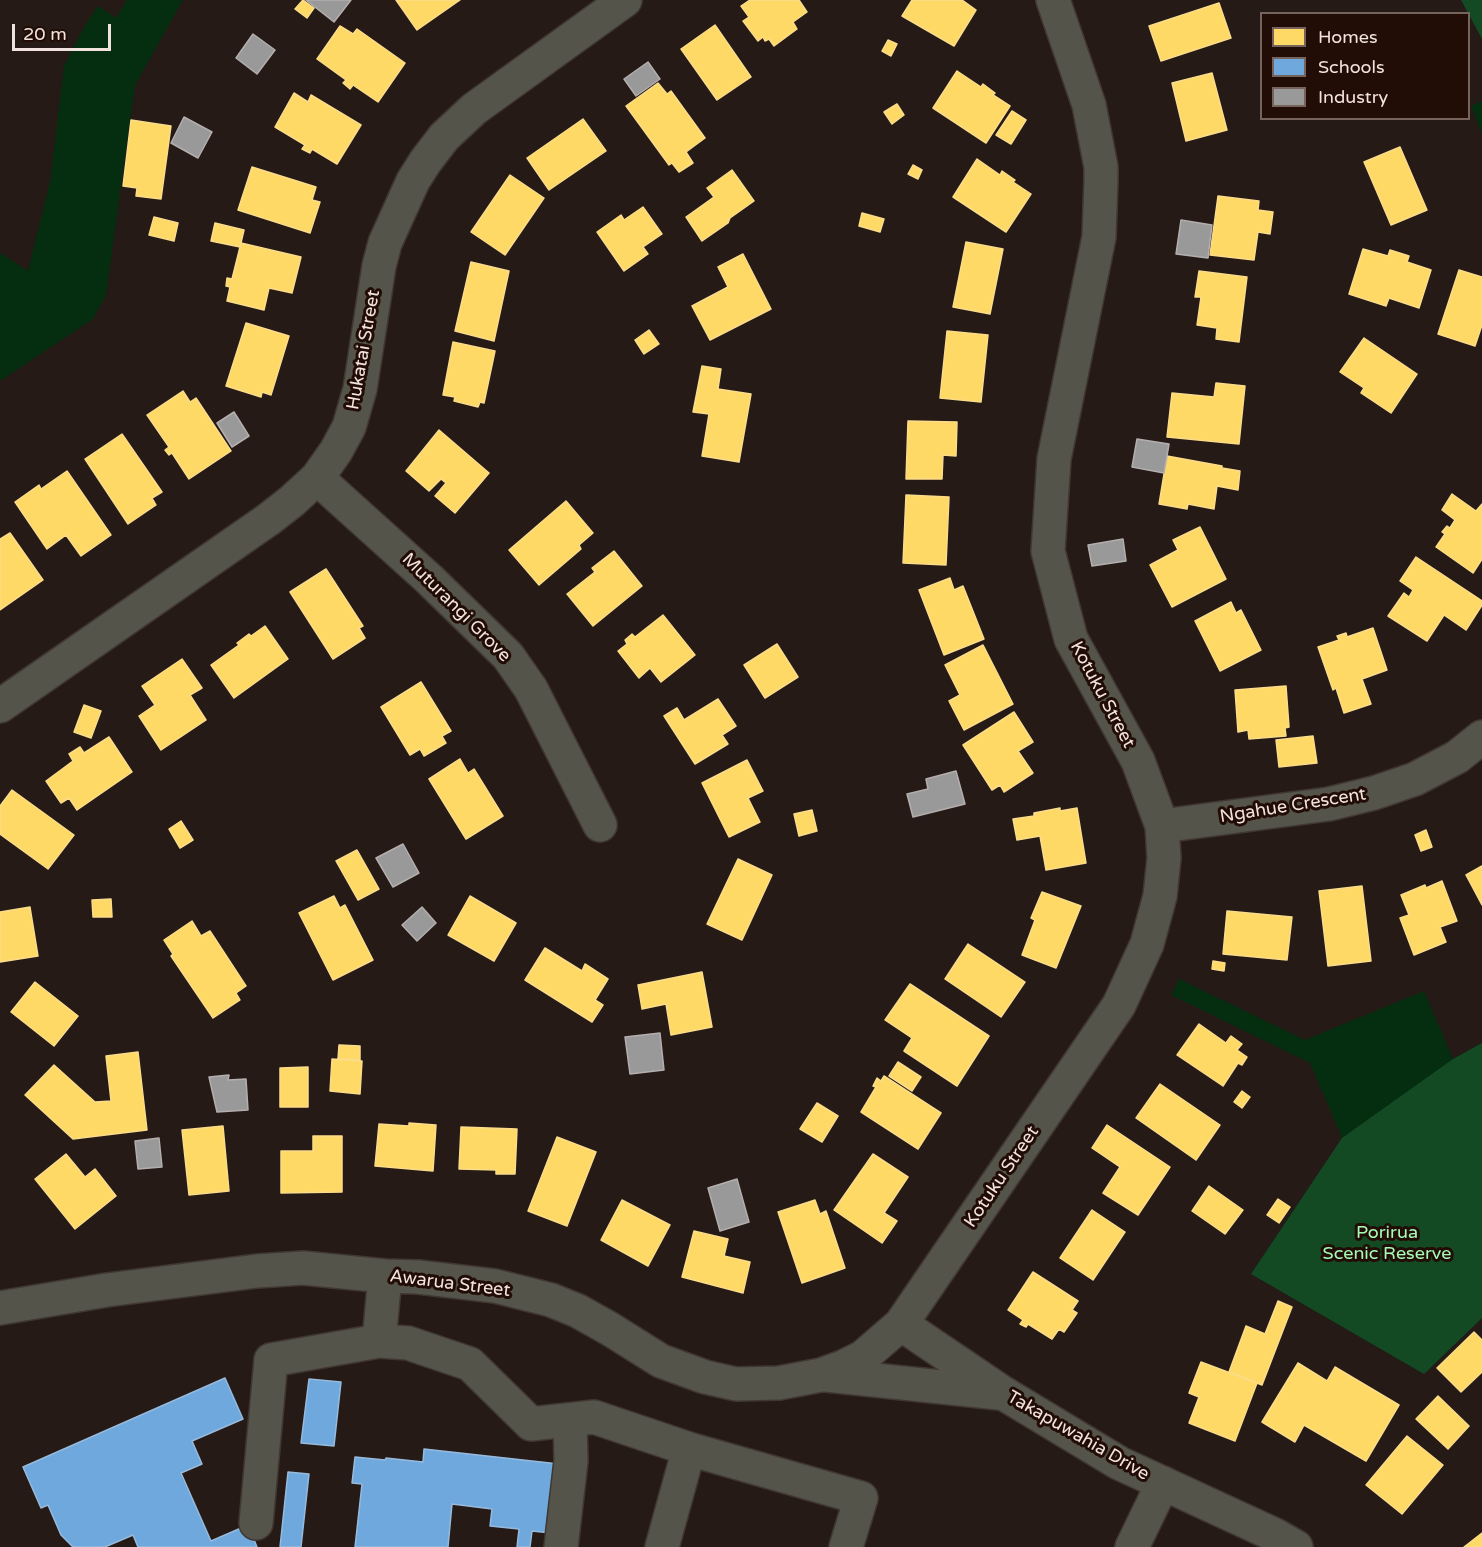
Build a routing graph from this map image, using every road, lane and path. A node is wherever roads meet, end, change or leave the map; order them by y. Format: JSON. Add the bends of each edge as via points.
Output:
{"nodes":[{"id":1,"x":625,"y":0,"type":"edge"},
{"id":2,"x":1053,"y":0,"type":"edge"},
{"id":3,"x":317,"y":478,"type":"junction"},
{"id":4,"x":0,"y":706,"type":"edge"},
{"id":5,"x":1482,"y":737,"type":"edge"},
{"id":6,"x":600,"y":825,"type":"dead end"},
{"id":7,"x":1162,"y":826,"type":"junction"},
{"id":8,"x":385,"y":1276,"type":"junction"},
{"id":9,"x":0,"y":1308,"type":"edge"},
{"id":10,"x":902,"y":1324,"type":"junction"},
{"id":11,"x":379,"y":1341,"type":"junction"},
{"id":12,"x":821,"y":1375,"type":"junction"},
{"id":13,"x":1003,"y":1394,"type":"junction"},
{"id":14,"x":570,"y":1420,"type":"junction"},
{"id":15,"x":689,"y":1449,"type":"junction"},
{"id":16,"x":1163,"y":1484,"type":"junction"},
{"id":17,"x":256,"y":1523,"type":"dead end"},
{"id":18,"x":561,"y":1547,"type":"edge"},
{"id":19,"x":662,"y":1547,"type":"edge"},
{"id":20,"x":846,"y":1547,"type":"edge"},
{"id":21,"x":1132,"y":1547,"type":"edge"},
{"id":22,"x":1296,"y":1547,"type":"edge"}],
"edges":[{"from":1,"to":3,"type":"street","name":"Hukatai Street","via":[[474,109],[444,137],[425,162],[385,243],[360,389],[349,427]]},
{"from":2,"to":7,"type":"street","name":"Kotuku Street","via":[[1089,105],[1101,180],[1099,237],[1054,459],[1048,551],[1071,639],[1138,761]]},
{"from":3,"to":4,"type":"street","name":"Hukatai Street","via":[[269,519]]},
{"from":3,"to":6,"type":"street","name":"Muturangi Grove","via":[[508,656],[531,689]]},
{"from":5,"to":7,"type":"street","name":"Ngahue Crescent","via":[[1457,757],[1415,779],[1374,793],[1329,804]]},
{"from":7,"to":10,"type":"street","name":"Kotuku Street","via":[[1161,896],[1147,944],[1119,1005]]},
{"from":8,"to":9,"type":"street","name":"Awarua Street","via":[[303,1268],[257,1271]]},
{"from":8,"to":11,"type":"street"},
{"from":8,"to":12,"type":"street","name":"Awarua Street","via":[[495,1286],[551,1300],[578,1311],[661,1361],[705,1377],[736,1384],[779,1383]]},
{"from":10,"to":12,"type":"street","name":"Awarua Street","via":[[863,1357]]},
{"from":10,"to":13,"type":"street","name":"Takapuwahia Drive"},
{"from":11,"to":14,"type":"street","via":[[408,1343],[470,1364],[531,1424]]},
{"from":11,"to":17,"type":"street","via":[[271,1360]]},
{"from":12,"to":13,"type":"street"},
{"from":13,"to":16,"type":"street","name":"Takapuwahia Drive","via":[[1119,1463]]},
{"from":14,"to":15,"type":"street","via":[[594,1417]]},
{"from":14,"to":18,"type":"street","via":[[571,1461]]},
{"from":15,"to":19,"type":"street"},
{"from":15,"to":20,"type":"street","via":[[861,1498]]},
{"from":16,"to":21,"type":"street"},
{"from":16,"to":22,"type":"street","name":"Takapuwahia Drive"}]}
